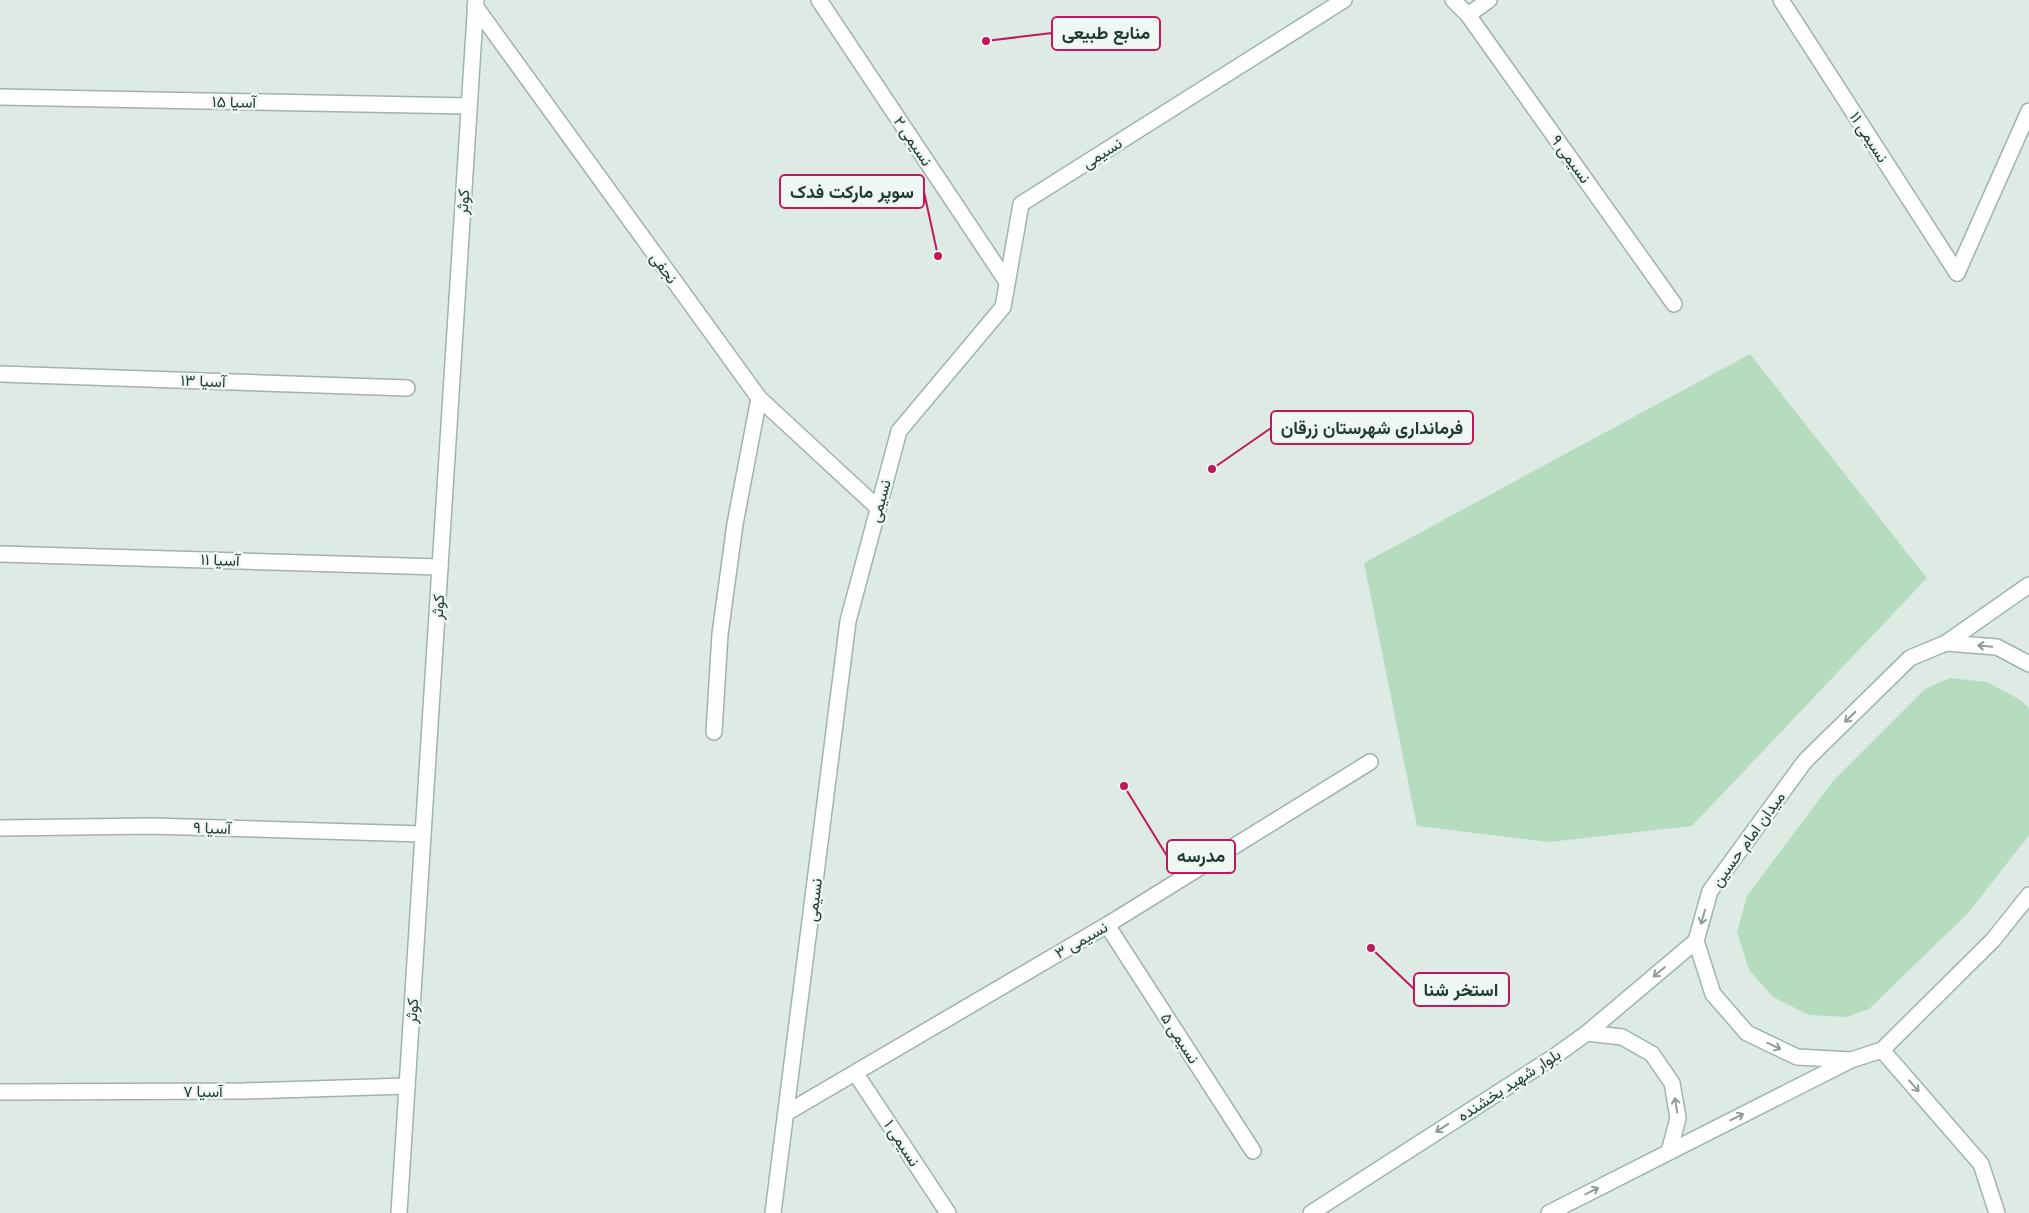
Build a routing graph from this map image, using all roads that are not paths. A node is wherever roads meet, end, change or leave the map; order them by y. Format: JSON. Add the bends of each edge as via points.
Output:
{"nodes":[{"id":1,"x":819,"y":0,"type":"edge"},
{"id":2,"x":1344,"y":0,"type":"edge"},
{"id":3,"x":1453,"y":0,"type":"edge"},
{"id":4,"x":1489,"y":0,"type":"edge"},
{"id":5,"x":1781,"y":0,"type":"edge"},
{"id":6,"x":475,"y":3,"type":"edge"},
{"id":7,"x":1468,"y":15,"type":"junction"},
{"id":8,"x":0,"y":98,"type":"edge"},
{"id":9,"x":469,"y":106,"type":"junction"},
{"id":10,"x":2029,"y":111,"type":"edge"},
{"id":11,"x":1007,"y":282,"type":"junction"},
{"id":12,"x":1674,"y":304,"type":"dead end"},
{"id":13,"x":0,"y":374,"type":"edge"},
{"id":14,"x":407,"y":388,"type":"dead end"},
{"id":15,"x":759,"y":398,"type":"junction"},
{"id":16,"x":878,"y":508,"type":"junction"},
{"id":17,"x":0,"y":554,"type":"edge"},
{"id":18,"x":440,"y":567,"type":"junction"},
{"id":19,"x":2029,"y":585,"type":"edge"},
{"id":20,"x":1946,"y":643,"type":"junction"},
{"id":21,"x":2029,"y":664,"type":"edge"},
{"id":22,"x":714,"y":732,"type":"dead end"},
{"id":23,"x":1370,"y":762,"type":"dead end"},
{"id":24,"x":0,"y":828,"type":"edge"},
{"id":25,"x":423,"y":834,"type":"junction"},
{"id":26,"x":2029,"y":895,"type":"edge"},
{"id":27,"x":1107,"y":925,"type":"junction"},
{"id":28,"x":1696,"y":941,"type":"junction"},
{"id":29,"x":1587,"y":1033,"type":"junction"},
{"id":30,"x":1882,"y":1050,"type":"junction"},
{"id":31,"x":1851,"y":1060,"type":"junction"},
{"id":32,"x":856,"y":1074,"type":"junction"},
{"id":33,"x":407,"y":1086,"type":"junction"},
{"id":34,"x":0,"y":1092,"type":"edge"},
{"id":35,"x":788,"y":1112,"type":"junction"},
{"id":36,"x":1253,"y":1151,"type":"dead end"},
{"id":37,"x":1668,"y":1152,"type":"junction"},
{"id":38,"x":399,"y":1213,"type":"edge"},
{"id":39,"x":773,"y":1213,"type":"edge"},
{"id":40,"x":948,"y":1213,"type":"edge"},
{"id":41,"x":1311,"y":1213,"type":"edge"},
{"id":42,"x":1549,"y":1213,"type":"edge"},
{"id":43,"x":1997,"y":1213,"type":"edge"}],
"edges":[{"from":1,"to":11,"type":"street","name":"نسیمی ۲"},
{"from":2,"to":11,"type":"street","name":"نسیمی","via":[[1021,204]]},
{"from":3,"to":7,"type":"street"},
{"from":4,"to":7,"type":"street"},
{"from":5,"to":10,"type":"street","name":"نسیمی ۱۱","via":[[1957,273]]},
{"from":6,"to":9,"type":"street","name":"کوثر"},
{"from":6,"to":15,"type":"street","name":"نجفی"},
{"from":7,"to":12,"type":"street","name":"نسیمی ۹"},
{"from":8,"to":9,"type":"street","name":"آسیا ۱۵"},
{"from":9,"to":18,"type":"street","name":"کوثر"},
{"from":11,"to":16,"type":"street","name":"نسیمی","via":[[1003,307],[899,431]]},
{"from":13,"to":14,"type":"street","name":"آسیا ۱۳"},
{"from":15,"to":16,"type":"street","name":"نجفی"},
{"from":15,"to":22,"type":"street","via":[[734,533],[720,634]]},
{"from":16,"to":35,"type":"street","name":"نسیمی","via":[[848,621]]},
{"from":17,"to":18,"type":"street","name":"آسیا ۱۱"},
{"from":18,"to":25,"type":"street","name":"کوثر"},
{"from":19,"to":20,"type":"street"},
{"from":21,"to":20,"type":"street","name":"میدان امام حسین","one_way":true,"via":[[1997,647]]},
{"from":20,"to":28,"type":"street","name":"میدان امام حسین","one_way":true,"via":[[1910,658],[1805,761],[1710,891]]},
{"from":23,"to":27,"type":"street","name":"نسیمی ۳"},
{"from":24,"to":25,"type":"street","name":"آسیا ۹","via":[[151,826]]},
{"from":25,"to":33,"type":"street","name":"کوثر"},
{"from":26,"to":30,"type":"street","via":[[1993,940]]},
{"from":27,"to":32,"type":"street","name":"نسیمی ۳"},
{"from":27,"to":36,"type":"street","name":"نسیمی ۵"},
{"from":28,"to":29,"type":"street","name":"بلوار شهید بخشنده","one_way":true},
{"from":28,"to":31,"type":"street","one_way":true,"via":[[1713,994],[1747,1033],[1797,1057]]},
{"from":37,"to":29,"type":"street","one_way":true,"via":[[1678,1118],[1672,1084],[1652,1054],[1622,1037]]},
{"from":29,"to":41,"type":"street","name":"بلوار شهید بخشنده","one_way":true},
{"from":30,"to":31,"type":"street"},
{"from":30,"to":43,"type":"street","one_way":true,"via":[[1981,1164]]},
{"from":37,"to":31,"type":"street","one_way":true},
{"from":32,"to":35,"type":"street","name":"نسیمی ۳"},
{"from":32,"to":40,"type":"street","name":"نسیمی ۱"},
{"from":33,"to":34,"type":"street","name":"آسیا ۷","via":[[243,1091]]},
{"from":33,"to":38,"type":"street","name":"کوثر"},
{"from":35,"to":39,"type":"street","name":"نسیمی"},
{"from":42,"to":37,"type":"street","one_way":true}]}
